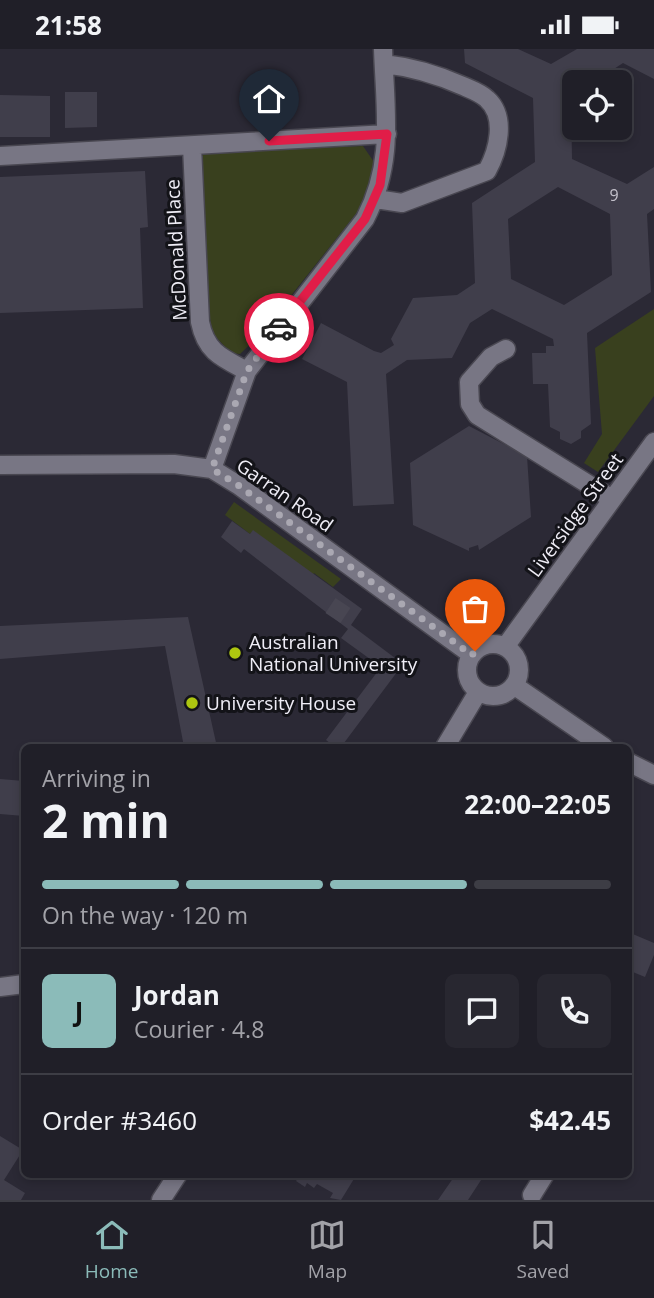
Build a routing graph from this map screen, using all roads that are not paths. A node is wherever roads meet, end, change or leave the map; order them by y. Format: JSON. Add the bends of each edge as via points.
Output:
{"nodes":[{"id":1,"x":384,"y":56,"type":"edge"},
{"id":2,"x":387,"y":134,"type":"junction"},
{"id":3,"x":192,"y":146,"type":"junction"},
{"id":4,"x":0,"y":156,"type":"edge"},
{"id":5,"x":376,"y":199,"type":"junction"},
{"id":6,"x":506,"y":349,"type":"dead end"},
{"id":7,"x":247,"y":371,"type":"junction"},
{"id":8,"x":654,"y":442,"type":"edge"},
{"id":9,"x":0,"y":465,"type":"edge"},
{"id":10,"x":212,"y":469,"type":"junction"},
{"id":11,"x":612,"y":499,"type":"junction"},
{"id":12,"x":505,"y":646,"type":"junction"},
{"id":13,"x":472,"y":655,"type":"junction"},
{"id":14,"x":515,"y":686,"type":"junction"},
{"id":15,"x":478,"y":692,"type":"junction"},
{"id":16,"x":447,"y":744,"type":"edge"},
{"id":17,"x":600,"y":744,"type":"edge"},
{"id":18,"x":632,"y":764,"type":"edge"},
{"id":19,"x":654,"y":775,"type":"edge"},
{"id":20,"x":21,"y":984,"type":"edge"},
{"id":21,"x":0,"y":987,"type":"edge"},
{"id":22,"x":175,"y":1178,"type":"edge"},
{"id":23,"x":543,"y":1178,"type":"edge"},
{"id":24,"x":532,"y":1195,"type":"dead end"},
{"id":25,"x":161,"y":1200,"type":"edge"}],
"edges":[{"from":1,"to":2,"type":"street"},
{"from":1,"to":5,"type":"street","via":[[487,99],[496,114],[499,136],[487,171],[402,203]]},
{"from":2,"to":3,"type":"street"},
{"from":2,"to":5,"type":"street"},
{"from":3,"to":4,"type":"street"},
{"from":3,"to":7,"type":"street","name":"McDonald Place","via":[[203,337],[223,359]]},
{"from":5,"to":7,"type":"street"},
{"from":6,"to":11,"type":"street","via":[[491,357],[469,382],[470,404],[477,415]]},
{"from":7,"to":10,"type":"street"},
{"from":8,"to":11,"type":"street","name":"Liversidge Street"},
{"from":9,"to":10,"type":"street","name":"Garran Road","via":[[174,464]]},
{"from":10,"to":13,"type":"street","name":"Garran Road"},
{"from":11,"to":12,"type":"street","name":"Liversidge Street"},
{"from":12,"to":13,"type":"street","via":[[487,645]]},
{"from":12,"to":14,"type":"street","via":[[519,661]]},
{"from":13,"to":15,"type":"street","via":[[467,677]]},
{"from":14,"to":15,"type":"street","via":[[500,696]]},
{"from":14,"to":17,"type":"street"},
{"from":15,"to":16,"type":"street"},
{"from":18,"to":19,"type":"street"},
{"from":20,"to":21,"type":"street"},
{"from":22,"to":25,"type":"street"},
{"from":23,"to":24,"type":"street"}]}
